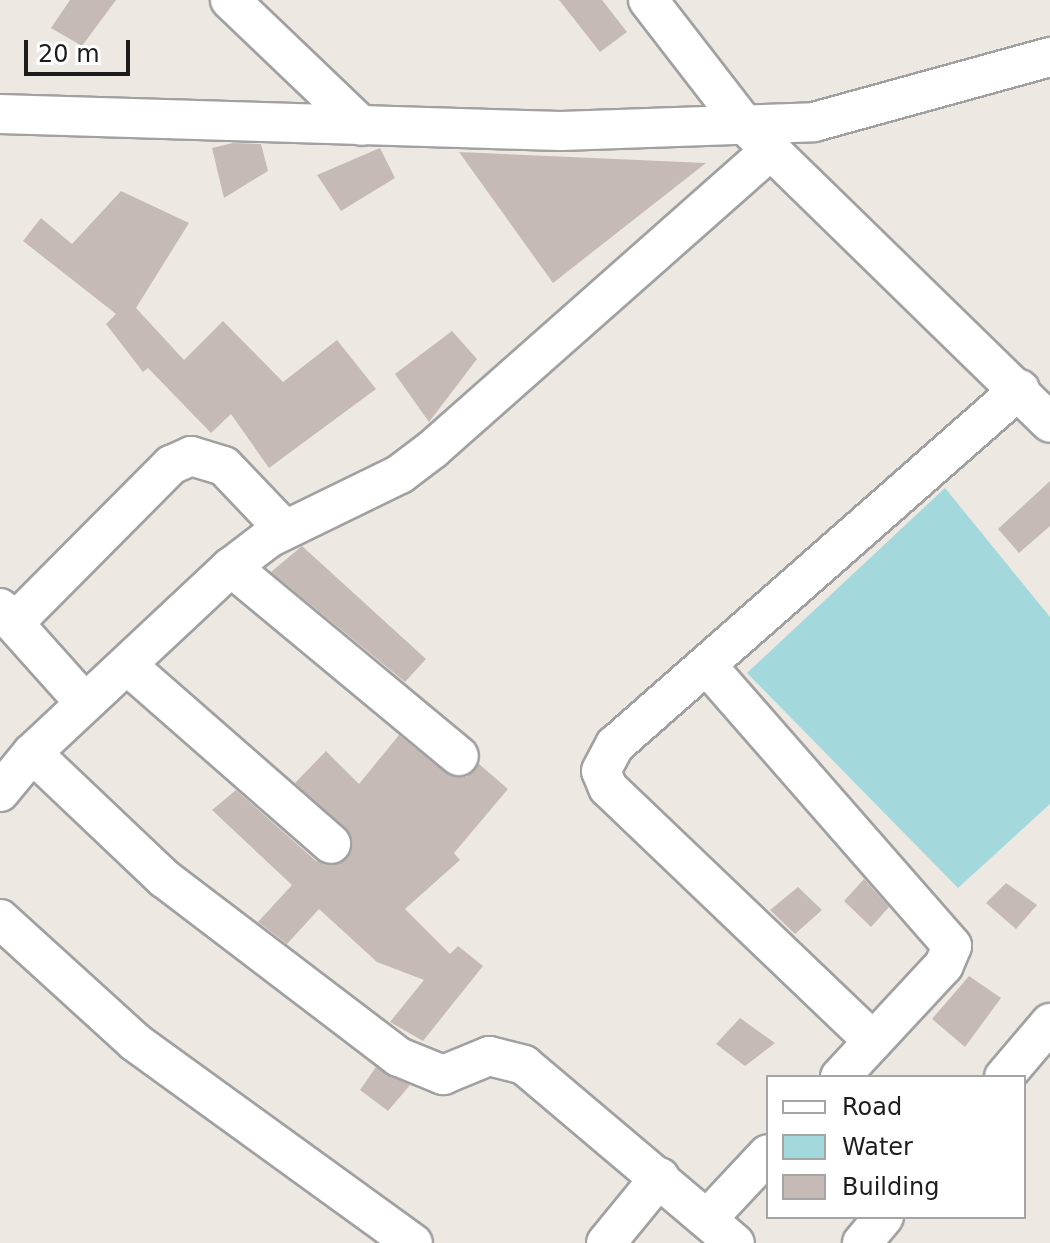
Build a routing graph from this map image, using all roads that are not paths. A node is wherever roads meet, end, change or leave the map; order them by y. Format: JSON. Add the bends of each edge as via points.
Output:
{"nodes":[{"id":1,"x":230,"y":0,"type":"edge"},
{"id":2,"x":648,"y":0,"type":"edge"},
{"id":3,"x":1050,"y":57,"type":"edge"},
{"id":4,"x":0,"y":114,"type":"edge"},
{"id":5,"x":743,"y":123,"type":"junction"},
{"id":6,"x":362,"y":126,"type":"junction"},
{"id":7,"x":772,"y":149,"type":"junction"},
{"id":8,"x":1020,"y":389,"type":"junction"},
{"id":9,"x":1050,"y":423,"type":"edge"},
{"id":10,"x":285,"y":530,"type":"junction"},
{"id":11,"x":231,"y":567,"type":"junction"},
{"id":12,"x":7,"y":616,"type":"edge"},
{"id":13,"x":128,"y":666,"type":"junction"},
{"id":14,"x":709,"y":668,"type":"junction"},
{"id":15,"x":85,"y":703,"type":"junction"},
{"id":16,"x":32,"y":753,"type":"junction"},
{"id":17,"x":459,"y":756,"type":"dead end"},
{"id":18,"x":0,"y":792,"type":"edge"},
{"id":19,"x":331,"y":844,"type":"dead end"},
{"id":20,"x":0,"y":919,"type":"edge"},
{"id":21,"x":1050,"y":1023,"type":"edge"},
{"id":22,"x":873,"y":1041,"type":"junction"},
{"id":23,"x":842,"y":1075,"type":"edge"},
{"id":24,"x":1006,"y":1075,"type":"edge"},
{"id":25,"x":766,"y":1157,"type":"edge"},
{"id":26,"x":660,"y":1177,"type":"junction"},
{"id":27,"x":882,"y":1219,"type":"edge"},
{"id":28,"x":722,"y":1230,"type":"edge"},
{"id":29,"x":413,"y":1243,"type":"edge"},
{"id":30,"x":606,"y":1243,"type":"edge"},
{"id":31,"x":862,"y":1243,"type":"edge"}],
"edges":[{"from":1,"to":6,"type":"street"},
{"from":2,"to":5,"type":"street"},
{"from":3,"to":5,"type":"street","via":[[814,122]]},
{"from":4,"to":6,"type":"street"},
{"from":5,"to":6,"type":"street","via":[[561,131]]},
{"from":5,"to":7,"type":"street"},
{"from":7,"to":8,"type":"street"},
{"from":7,"to":10,"type":"street","via":[[433,449],[400,474]]},
{"from":8,"to":9,"type":"street"},
{"from":8,"to":14,"type":"street"},
{"from":10,"to":11,"type":"street"},
{"from":10,"to":12,"type":"street","via":[[224,466],[191,456],[171,465]]},
{"from":11,"to":13,"type":"street"},
{"from":11,"to":17,"type":"street"},
{"from":12,"to":15,"type":"street"},
{"from":13,"to":15,"type":"street"},
{"from":13,"to":19,"type":"street"},
{"from":14,"to":22,"type":"street","via":[[946,932],[952,946],[944,965]]},
{"from":14,"to":22,"type":"street","via":[[604,757],[608,788]]},
{"from":15,"to":16,"type":"street"},
{"from":16,"to":18,"type":"street"},
{"from":16,"to":26,"type":"street","via":[[165,879],[399,1057],[443,1075],[489,1056],[524,1065]]},
{"from":20,"to":29,"type":"street","via":[[135,1042]]},
{"from":21,"to":24,"type":"street"},
{"from":22,"to":23,"type":"street"},
{"from":25,"to":28,"type":"street"},
{"from":26,"to":28,"type":"street"},
{"from":26,"to":30,"type":"street"},
{"from":27,"to":31,"type":"street"}]}
